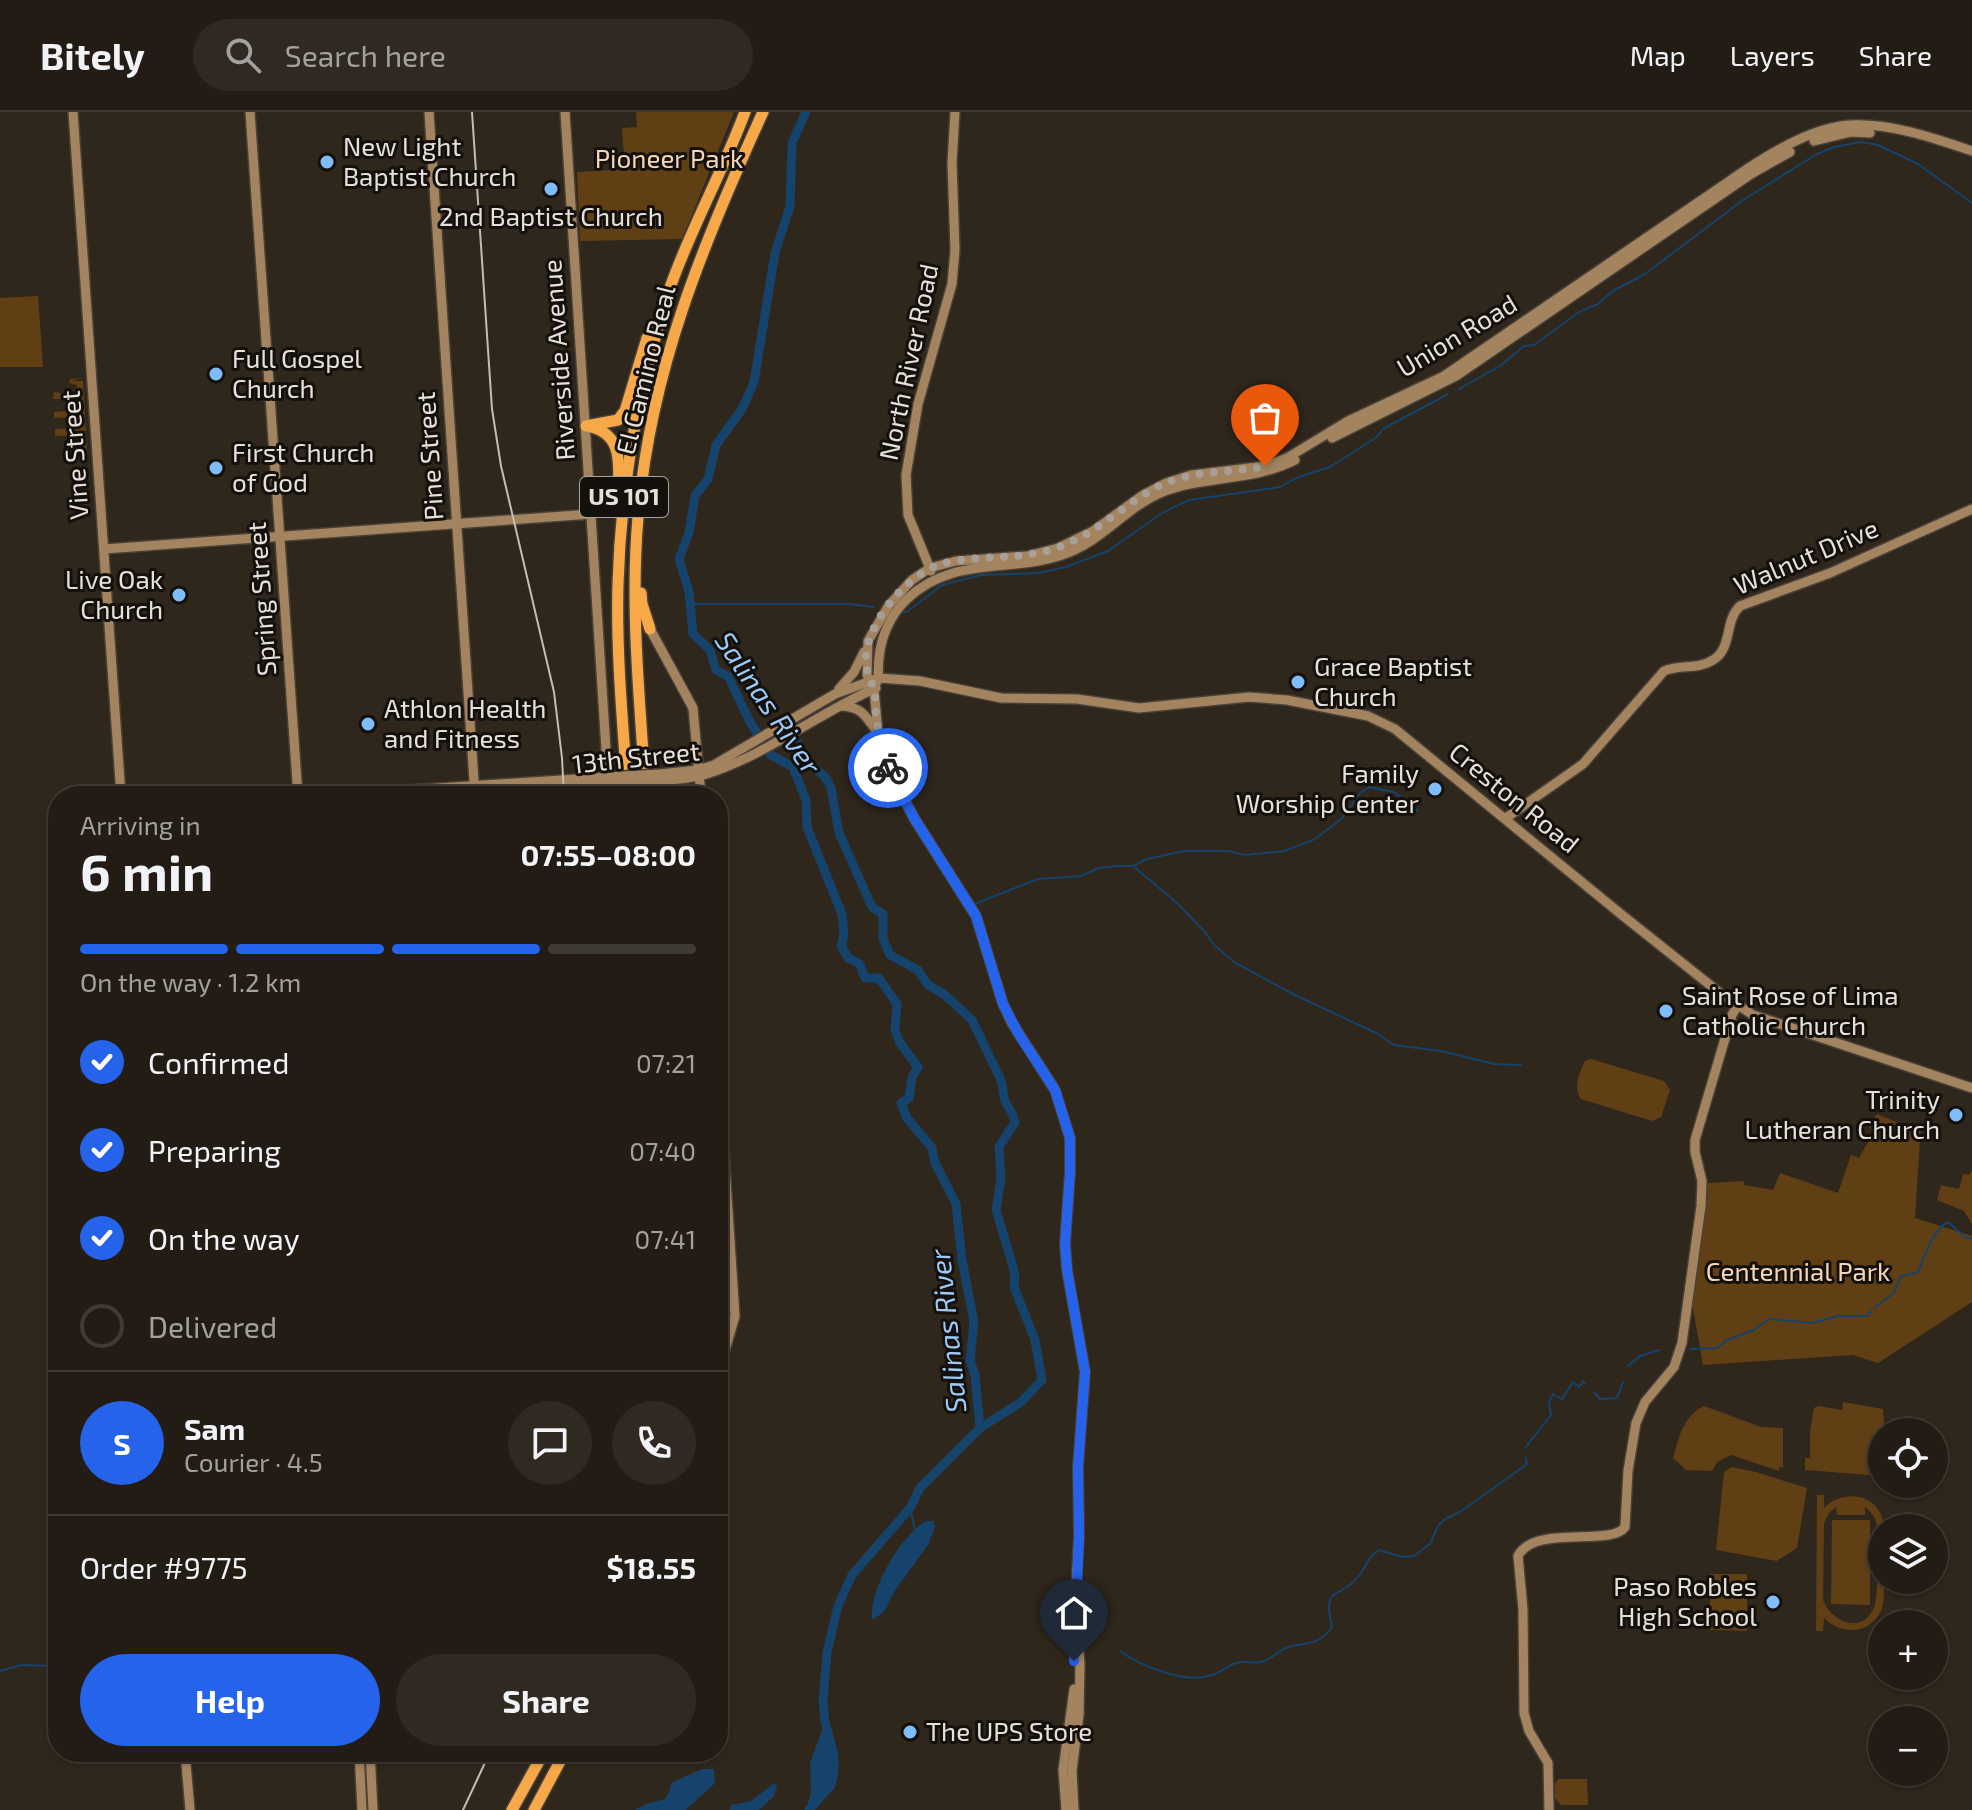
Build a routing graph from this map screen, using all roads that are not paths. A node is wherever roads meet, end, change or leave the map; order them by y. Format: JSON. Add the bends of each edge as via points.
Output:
{"nodes":[{"id":1,"x":73,"y":112,"type":"edge"},
{"id":2,"x":250,"y":112,"type":"edge"},
{"id":3,"x":429,"y":112,"type":"edge"},
{"id":4,"x":565,"y":112,"type":"edge"},
{"id":5,"x":745,"y":112,"type":"edge"},
{"id":6,"x":763,"y":112,"type":"edge"},
{"id":7,"x":955,"y":112,"type":"edge"},
{"id":8,"x":1972,"y":151,"type":"edge"},
{"id":9,"x":701,"y":209,"type":"junction"},
{"id":10,"x":586,"y":426,"type":"junction"},
{"id":11,"x":1972,"y":509,"type":"edge"},
{"id":12,"x":592,"y":514,"type":"junction"},
{"id":13,"x":638,"y":517,"type":"junction"},
{"id":14,"x":456,"y":525,"type":"junction"},
{"id":15,"x":279,"y":536,"type":"junction"},
{"id":16,"x":104,"y":549,"type":"junction"},
{"id":17,"x":932,"y":573,"type":"junction"},
{"id":18,"x":618,"y":587,"type":"junction"},
{"id":19,"x":650,"y":629,"type":"joint"},
{"id":20,"x":868,"y":641,"type":"junction"},
{"id":21,"x":874,"y":682,"type":"junction"},
{"id":22,"x":833,"y":695,"type":"junction"},
{"id":23,"x":837,"y":706,"type":"junction"},
{"id":24,"x":878,"y":733,"type":"junction"},
{"id":25,"x":697,"y":750,"type":"junction"},
{"id":26,"x":728,"y":759,"type":"junction"},
{"id":27,"x":699,"y":773,"type":"junction"},
{"id":28,"x":608,"y":780,"type":"junction"},
{"id":29,"x":120,"y":786,"type":"edge"},
{"id":30,"x":297,"y":786,"type":"edge"},
{"id":31,"x":474,"y":786,"type":"edge"},
{"id":32,"x":535,"y":786,"type":"edge"},
{"id":33,"x":608,"y":786,"type":"edge"},
{"id":34,"x":628,"y":786,"type":"edge"},
{"id":35,"x":645,"y":786,"type":"edge"},
{"id":36,"x":700,"y":786,"type":"edge"},
{"id":37,"x":1506,"y":818,"type":"junction"},
{"id":38,"x":1738,"y":1005,"type":"junction"},
{"id":39,"x":1972,"y":1088,"type":"edge"},
{"id":40,"x":728,"y":1212,"type":"edge"},
{"id":41,"x":728,"y":1341,"type":"edge"},
{"id":42,"x":1077,"y":1626,"type":"junction"},
{"id":43,"x":186,"y":1762,"type":"edge"},
{"id":44,"x":360,"y":1762,"type":"edge"},
{"id":45,"x":371,"y":1762,"type":"edge"},
{"id":46,"x":533,"y":1762,"type":"edge"},
{"id":47,"x":538,"y":1762,"type":"edge"},
{"id":48,"x":560,"y":1762,"type":"edge"},
{"id":49,"x":190,"y":1810,"type":"edge"},
{"id":50,"x":362,"y":1810,"type":"edge"},
{"id":51,"x":373,"y":1810,"type":"edge"},
{"id":52,"x":511,"y":1810,"type":"edge"},
{"id":53,"x":534,"y":1810,"type":"edge"},
{"id":54,"x":1066,"y":1810,"type":"edge"},
{"id":55,"x":1074,"y":1810,"type":"edge"},
{"id":56,"x":1549,"y":1810,"type":"edge"}],
"edges":[{"from":1,"to":16,"type":"main road","name":"Vine Street"},
{"from":2,"to":15,"type":"main road","name":"Spring Street"},
{"from":3,"to":14,"type":"main road","name":"Pine Street"},
{"from":4,"to":10,"type":"main road","name":"Riverside Avenue"},
{"from":5,"to":9,"type":"highway","name":"El Camino Real","number":"US 101"},
{"from":6,"to":13,"type":"highway","name":"El Camino Real","number":"US 101","via":[[707,237],[675,329],[653,414]]},
{"from":7,"to":17,"type":"main road","name":"North River Road","via":[[952,284],[916,415],[906,475],[908,515]]},
{"from":8,"to":17,"type":"main road","name":"Union Road","via":[[1943,142],[1860,132],[1816,140],[1760,168],[1448,381],[1357,423],[1290,463],[1157,495],[1102,535],[1063,554],[1019,565]]},
{"from":9,"to":10,"type":"highway","via":[[669,277],[625,411],[618,420]]},
{"from":9,"to":18,"type":"highway","name":"El Camino Real","number":"US 101","via":[[665,304],[638,406]]},
{"from":10,"to":12,"type":"main road","name":"Riverside Avenue"},
{"from":10,"to":18,"type":"highway","via":[[607,434],[617,450]]},
{"from":11,"to":37,"type":"main road","name":"Walnut Drive","via":[[1830,573],[1740,606],[1717,658],[1664,671],[1583,764]]},
{"from":12,"to":14,"type":"main road"},
{"from":12,"to":28,"type":"main road","name":"Riverside Avenue"},
{"from":13,"to":19,"type":"highway","via":[[642,604]]},
{"from":13,"to":35,"type":"highway","name":"El Camino Real","number":"US 101","via":[[635,621]]},
{"from":14,"to":15,"type":"main road"},
{"from":14,"to":31,"type":"main road","name":"Pine Street"},
{"from":15,"to":16,"type":"main road"},
{"from":15,"to":30,"type":"main road","name":"Spring Street"},
{"from":16,"to":29,"type":"main road","name":"Vine Street"},
{"from":17,"to":20,"type":"main road","via":[[899,593]]},
{"from":17,"to":21,"type":"main road","via":[[890,620]]},
{"from":18,"to":34,"type":"highway","name":"El Camino Real","number":"US 101"},
{"from":19,"to":25,"type":"main road","via":[[693,708]]},
{"from":20,"to":21,"type":"main road","via":[[866,660]]},
{"from":20,"to":22,"type":"main road","via":[[854,672]]},
{"from":21,"to":22,"type":"main road"},
{"from":21,"to":23,"type":"main road","name":"13th Street"},
{"from":21,"to":24,"type":"main road"},
{"from":21,"to":37,"type":"main road","name":"Creston Road","via":[[920,681],[1001,698],[1077,699],[1139,708],[1249,697],[1368,716],[1395,729]]},
{"from":22,"to":26,"type":"main road","name":"13th Street"},
{"from":23,"to":24,"type":"main road","via":[[861,711]]},
{"from":23,"to":26,"type":"main road","name":"13th Street"},
{"from":24,"to":42,"type":"main road","via":[[898,791],[976,916],[1003,1004],[1055,1090],[1070,1138],[1066,1257],[1085,1372],[1078,1467]]},
{"from":25,"to":26,"type":"main road","via":[[707,758]]},
{"from":25,"to":27,"type":"main road"},
{"from":26,"to":27,"type":"main road","name":"13th Street"},
{"from":27,"to":28,"type":"main road","name":"13th Street","bridge":true},
{"from":27,"to":36,"type":"main road"},
{"from":28,"to":32,"type":"main road","name":"13th Street"},
{"from":28,"to":33,"type":"main road","name":"Riverside Avenue"},
{"from":37,"to":38,"type":"main road","name":"Creston Road"},
{"from":38,"to":39,"type":"main road","name":"Creston Road","via":[[1770,1023]]},
{"from":38,"to":56,"type":"main road","via":[[1695,1140],[1701,1206],[1682,1343],[1674,1367],[1645,1402],[1636,1423],[1625,1527],[1612,1536],[1545,1541],[1523,1548],[1518,1556],[1524,1713],[1548,1763]]},
{"from":40,"to":41,"type":"main road","via":[[734,1304]]},
{"from":42,"to":54,"type":"main road","via":[[1063,1770]]},
{"from":42,"to":55,"type":"main road"},
{"from":43,"to":49,"type":"main road"},
{"from":44,"to":50,"type":"main road"},
{"from":45,"to":51,"type":"main road"},
{"from":46,"to":52,"type":"highway"},
{"from":47,"to":52,"type":"highway"},
{"from":48,"to":53,"type":"highway"}]}
